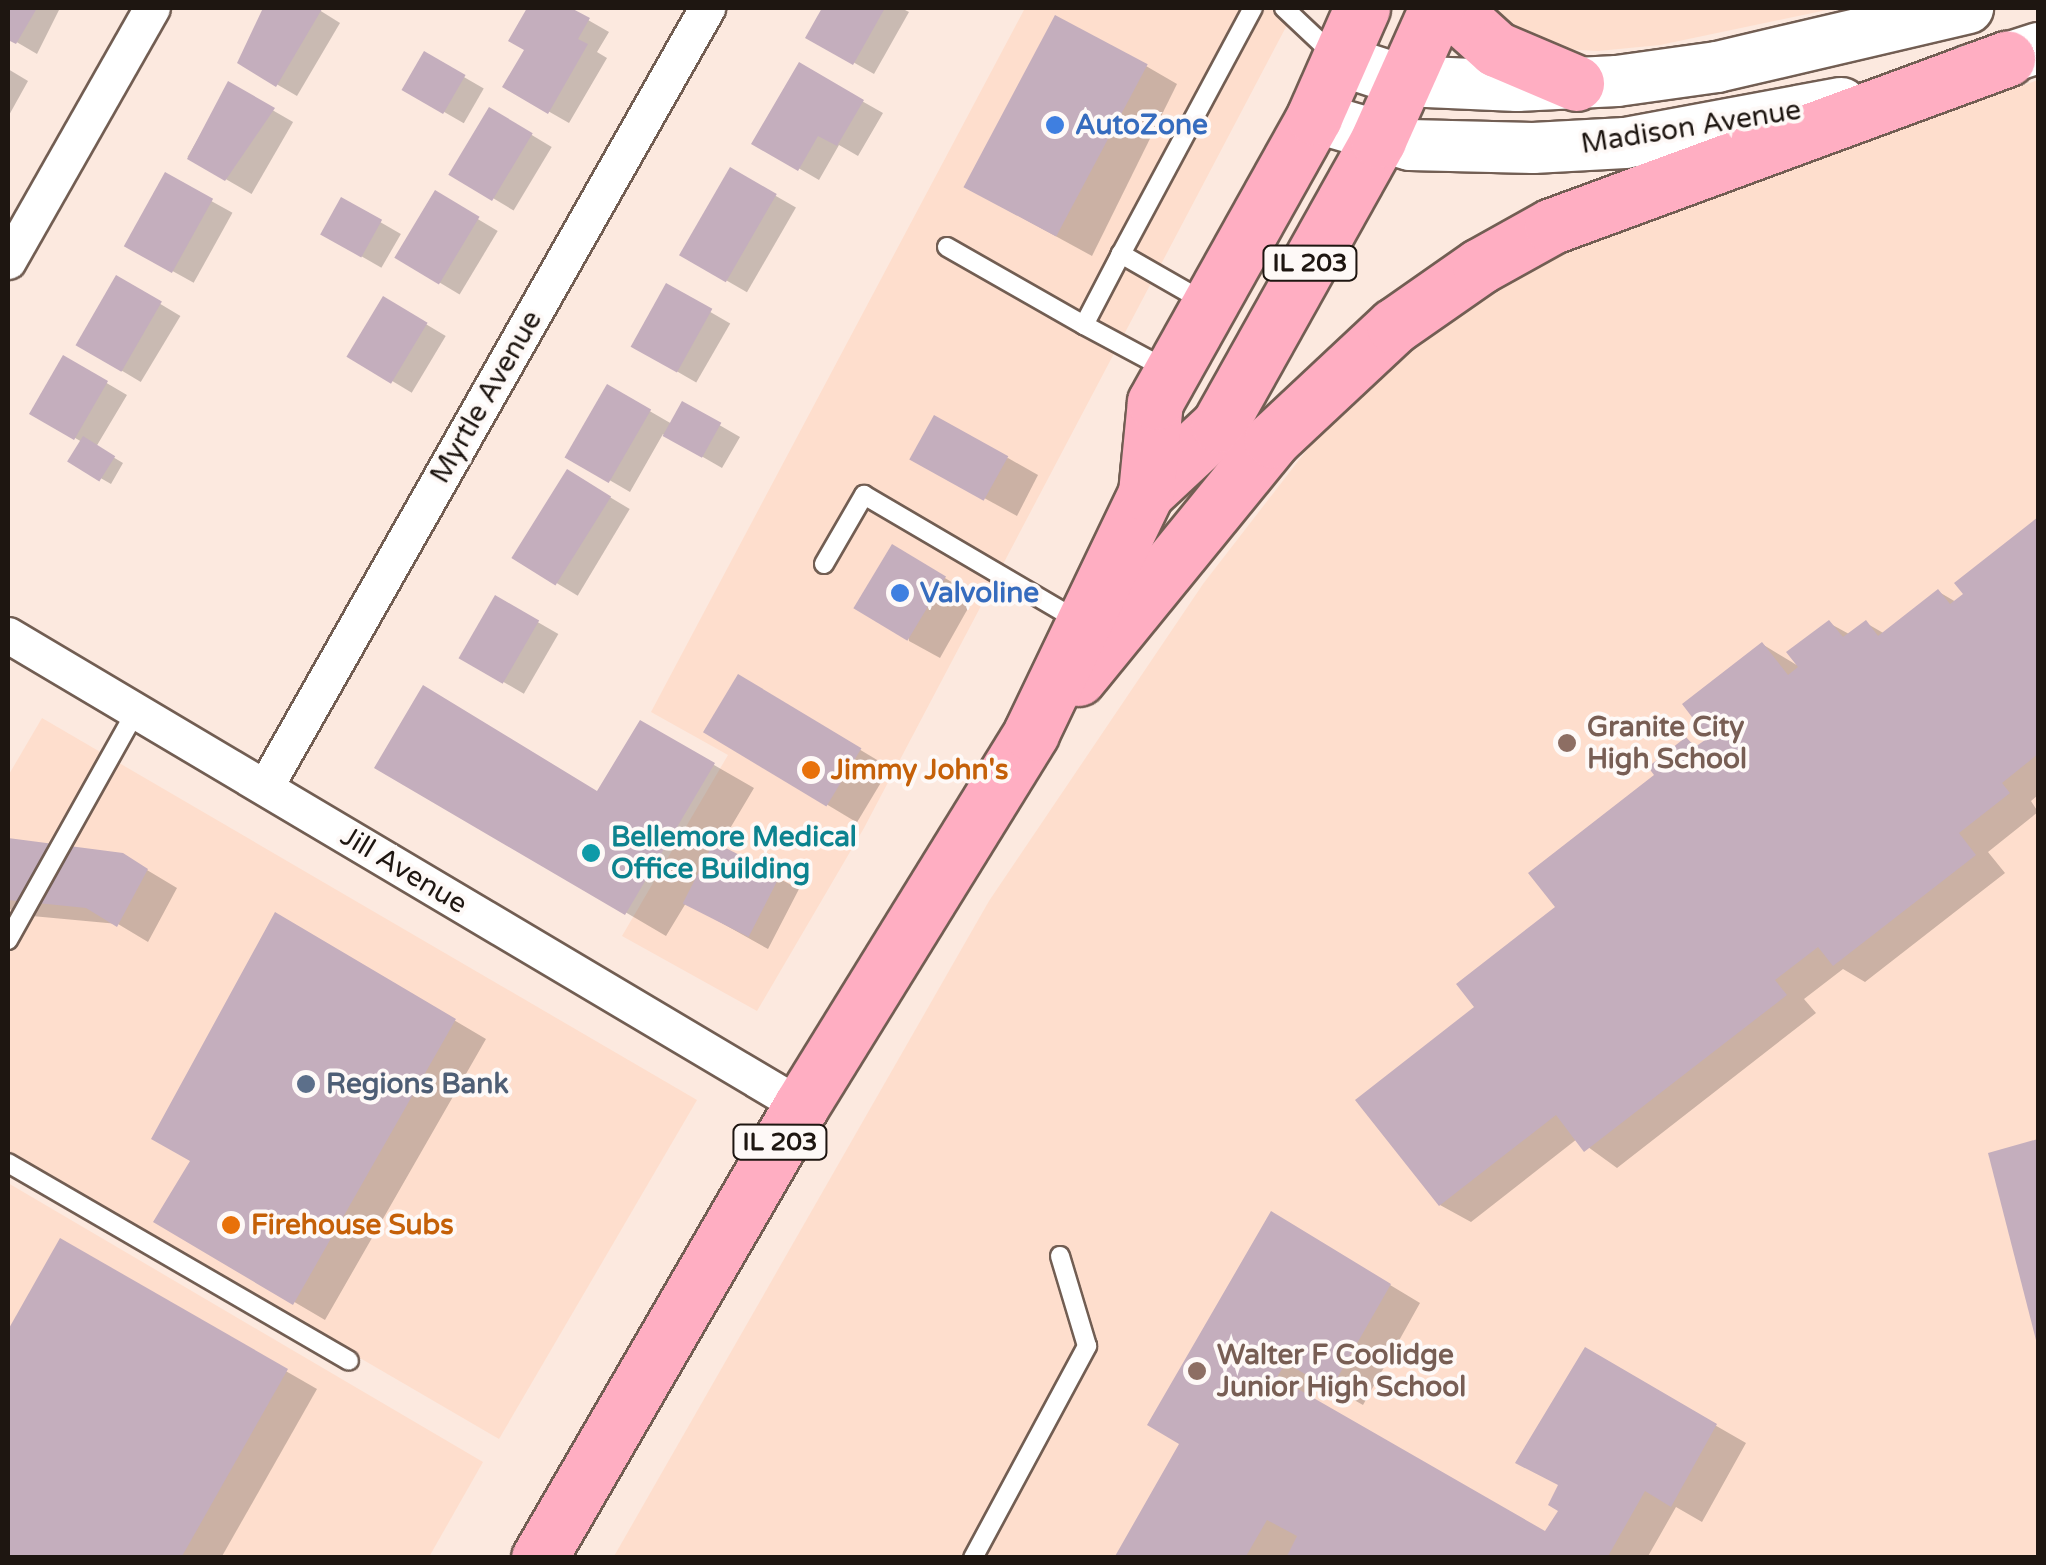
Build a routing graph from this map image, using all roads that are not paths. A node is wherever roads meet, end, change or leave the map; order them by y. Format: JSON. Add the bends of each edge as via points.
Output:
{"nodes":[{"id":1,"x":152,"y":8,"type":"edge"},
{"id":2,"x":707,"y":8,"type":"edge"},
{"id":3,"x":1252,"y":8,"type":"edge"},
{"id":4,"x":1284,"y":8,"type":"edge"},
{"id":5,"x":1362,"y":8,"type":"edge"},
{"id":6,"x":1437,"y":8,"type":"edge"},
{"id":7,"x":1460,"y":8,"type":"edge"},
{"id":8,"x":1968,"y":8,"type":"edge"},
{"id":9,"x":2023,"y":54,"type":"edge"},
{"id":10,"x":1339,"y":60,"type":"junction"},
{"id":11,"x":1404,"y":82,"type":"junction"},
{"id":12,"x":1576,"y":83,"type":"junction"},
{"id":13,"x":1314,"y":117,"type":"junction"},
{"id":14,"x":1378,"y":140,"type":"junction"},
{"id":15,"x":947,"y":247,"type":"dead end"},
{"id":16,"x":1120,"y":254,"type":"junction"},
{"id":17,"x":8,"y":261,"type":"edge"},
{"id":18,"x":1209,"y":304,"type":"junction"},
{"id":19,"x":1084,"y":324,"type":"junction"},
{"id":20,"x":1172,"y":372,"type":"junction"},
{"id":21,"x":1146,"y":493,"type":"junction"},
{"id":22,"x":824,"y":564,"type":"dead end"},
{"id":23,"x":1084,"y":624,"type":"junction"},
{"id":24,"x":8,"y":635,"type":"edge"},
{"id":25,"x":136,"y":711,"type":"junction"},
{"id":26,"x":1031,"y":734,"type":"junction"},
{"id":27,"x":266,"y":787,"type":"junction"},
{"id":28,"x":8,"y":940,"type":"edge"},
{"id":29,"x":801,"y":1106,"type":"junction"},
{"id":30,"x":8,"y":1163,"type":"edge"},
{"id":31,"x":1060,"y":1256,"type":"dead end"},
{"id":32,"x":349,"y":1361,"type":"dead end"},
{"id":33,"x":540,"y":1558,"type":"edge"},
{"id":34,"x":973,"y":1558,"type":"edge"}],
"edges":[{"from":1,"to":17,"type":"street"},
{"from":2,"to":27,"type":"street","name":"Myrtle Avenue"},
{"from":3,"to":16,"type":"lane"},
{"from":4,"to":10,"type":"lane"},
{"from":5,"to":10,"type":"main road","number":"IL 203"},
{"from":6,"to":11,"type":"main road","number":"IL 203"},
{"from":7,"to":12,"type":"main road","via":[[1465,22],[1496,49]]},
{"from":8,"to":12,"type":"main road","name":"Madison Avenue","via":[[1718,67]]},
{"from":9,"to":14,"type":"main road","name":"Madison Avenue","via":[[1889,94],[1624,143],[1533,148]]},
{"from":9,"to":26,"type":"main road","via":[[1552,226],[1465,276],[1394,326],[1272,440]]},
{"from":10,"to":11,"type":"main road","name":"Madison Avenue"},
{"from":10,"to":13,"type":"main road","number":"IL 203"},
{"from":11,"to":12,"type":"main road","name":"Madison Avenue"},
{"from":11,"to":14,"type":"main road","number":"IL 203"},
{"from":13,"to":14,"type":"main road","name":"Madison Avenue"},
{"from":13,"to":18,"type":"main road","number":"IL 203"},
{"from":14,"to":21,"type":"main road","number":"IL 203","via":[[1218,425]]},
{"from":15,"to":19,"type":"lane"},
{"from":16,"to":18,"type":"lane"},
{"from":16,"to":19,"type":"lane"},
{"from":18,"to":20,"type":"main road","number":"IL 203"},
{"from":19,"to":20,"type":"lane"},
{"from":20,"to":21,"type":"main road","number":"IL 203","via":[[1155,402]]},
{"from":21,"to":23,"type":"main road","number":"IL 203"},
{"from":22,"to":23,"type":"lane","via":[[864,495]]},
{"from":23,"to":26,"type":"main road","number":"IL 203"},
{"from":24,"to":25,"type":"street","name":"Jill Avenue"},
{"from":25,"to":27,"type":"street","name":"Jill Avenue"},
{"from":25,"to":28,"type":"lane"},
{"from":26,"to":29,"type":"main road","number":"IL 203"},
{"from":27,"to":29,"type":"street","name":"Jill Avenue"},
{"from":29,"to":33,"type":"main road","number":"IL 203"},
{"from":30,"to":32,"type":"lane"},
{"from":31,"to":34,"type":"lane","via":[[1086,1346]]}]}
